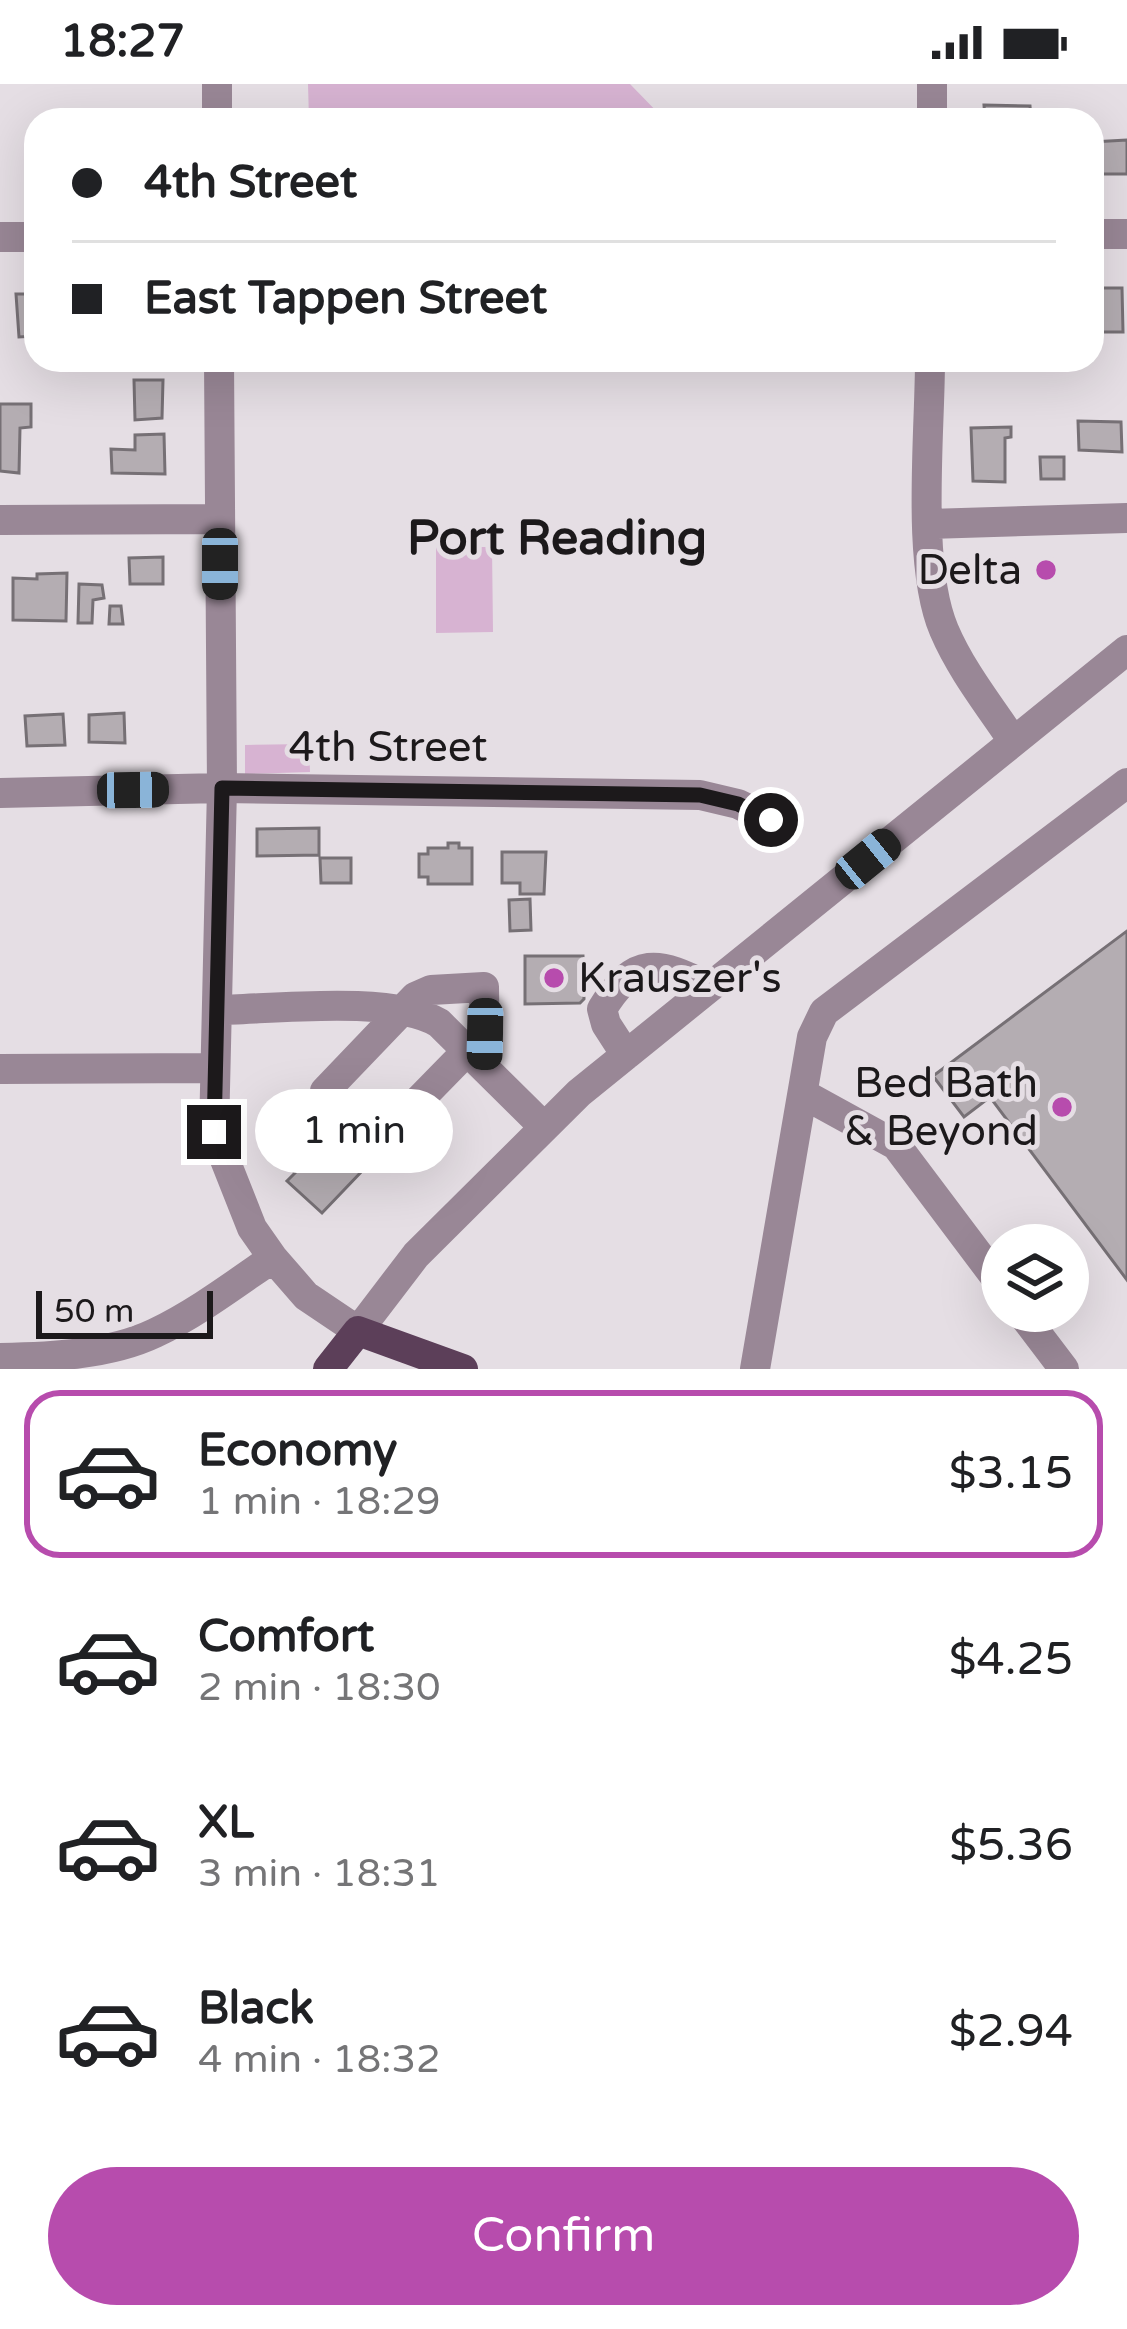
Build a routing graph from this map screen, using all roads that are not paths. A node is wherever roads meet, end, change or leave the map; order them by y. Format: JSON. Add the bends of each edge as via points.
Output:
{"nodes":[{"id":1,"x":219,"y":372,"type":"edge"},
{"id":2,"x":930,"y":372,"type":"edge"},
{"id":3,"x":1127,"y":518,"type":"edge"},
{"id":4,"x":0,"y":520,"type":"edge"},
{"id":5,"x":220,"y":520,"type":"junction"},
{"id":6,"x":929,"y":524,"type":"junction"},
{"id":7,"x":1127,"y":650,"type":"edge"},
{"id":8,"x":1013,"y":741,"type":"junction"},
{"id":9,"x":1127,"y":783,"type":"edge"},
{"id":10,"x":222,"y":788,"type":"junction"},
{"id":11,"x":0,"y":794,"type":"edge"},
{"id":12,"x":771,"y":820,"type":"dead end"},
{"id":13,"x":710,"y":987,"type":"junction"},
{"id":14,"x":402,"y":1009,"type":"junction"},
{"id":15,"x":217,"y":1010,"type":"junction"},
{"id":16,"x":626,"y":1055,"type":"junction"},
{"id":17,"x":476,"y":1058,"type":"junction"},
{"id":18,"x":215,"y":1068,"type":"junction"},
{"id":19,"x":0,"y":1069,"type":"edge"},
{"id":20,"x":325,"y":1091,"type":"dead end"},
{"id":21,"x":805,"y":1096,"type":"junction"},
{"id":22,"x":544,"y":1126,"type":"junction"},
{"id":23,"x":379,"y":1141,"type":"dead end"},
{"id":24,"x":273,"y":1258,"type":"junction"},
{"id":25,"x":981,"y":1258,"type":"edge"},
{"id":26,"x":358,"y":1331,"type":"junction"},
{"id":27,"x":1036,"y":1332,"type":"edge"},
{"id":28,"x":7,"y":1361,"type":"edge"},
{"id":29,"x":328,"y":1369,"type":"edge"},
{"id":30,"x":463,"y":1369,"type":"edge"},
{"id":31,"x":755,"y":1369,"type":"edge"},
{"id":32,"x":1064,"y":1369,"type":"edge"}],
"edges":[{"from":1,"to":5,"type":"street"},
{"from":2,"to":6,"type":"street"},
{"from":3,"to":6,"type":"street"},
{"from":4,"to":5,"type":"street"},
{"from":5,"to":10,"type":"street"},
{"from":6,"to":8,"type":"street","via":[[928,572],[942,625]]},
{"from":7,"to":8,"type":"street"},
{"from":8,"to":13,"type":"street"},
{"from":9,"to":21,"type":"street","via":[[824,1012],[812,1037]]},
{"from":10,"to":11,"type":"street","name":"4th Street"},
{"from":10,"to":12,"type":"street","name":"4th Street","via":[[700,795]]},
{"from":10,"to":15,"type":"street"},
{"from":13,"to":16,"type":"street"},
{"from":13,"to":16,"type":"street","via":[[669,967],[623,978],[602,1009]]},
{"from":14,"to":15,"type":"street"},
{"from":14,"to":17,"type":"street","via":[[440,1023]]},
{"from":14,"to":17,"type":"street","via":[[431,990],[484,987]]},
{"from":14,"to":20,"type":"street"},
{"from":15,"to":18,"type":"street"},
{"from":16,"to":22,"type":"street"},
{"from":17,"to":22,"type":"street"},
{"from":17,"to":23,"type":"street"},
{"from":18,"to":19,"type":"street"},
{"from":18,"to":24,"type":"street","via":[[214,1132],[252,1228]]},
{"from":21,"to":25,"type":"street","via":[[896,1145]]},
{"from":21,"to":31,"type":"street"},
{"from":22,"to":26,"type":"street","via":[[416,1255]]},
{"from":24,"to":26,"type":"street","via":[[306,1296]]},
{"from":24,"to":28,"type":"street","via":[[151,1335]]},
{"from":26,"to":29,"type":"main road"},
{"from":26,"to":30,"type":"main road"},
{"from":27,"to":32,"type":"street"}]}
